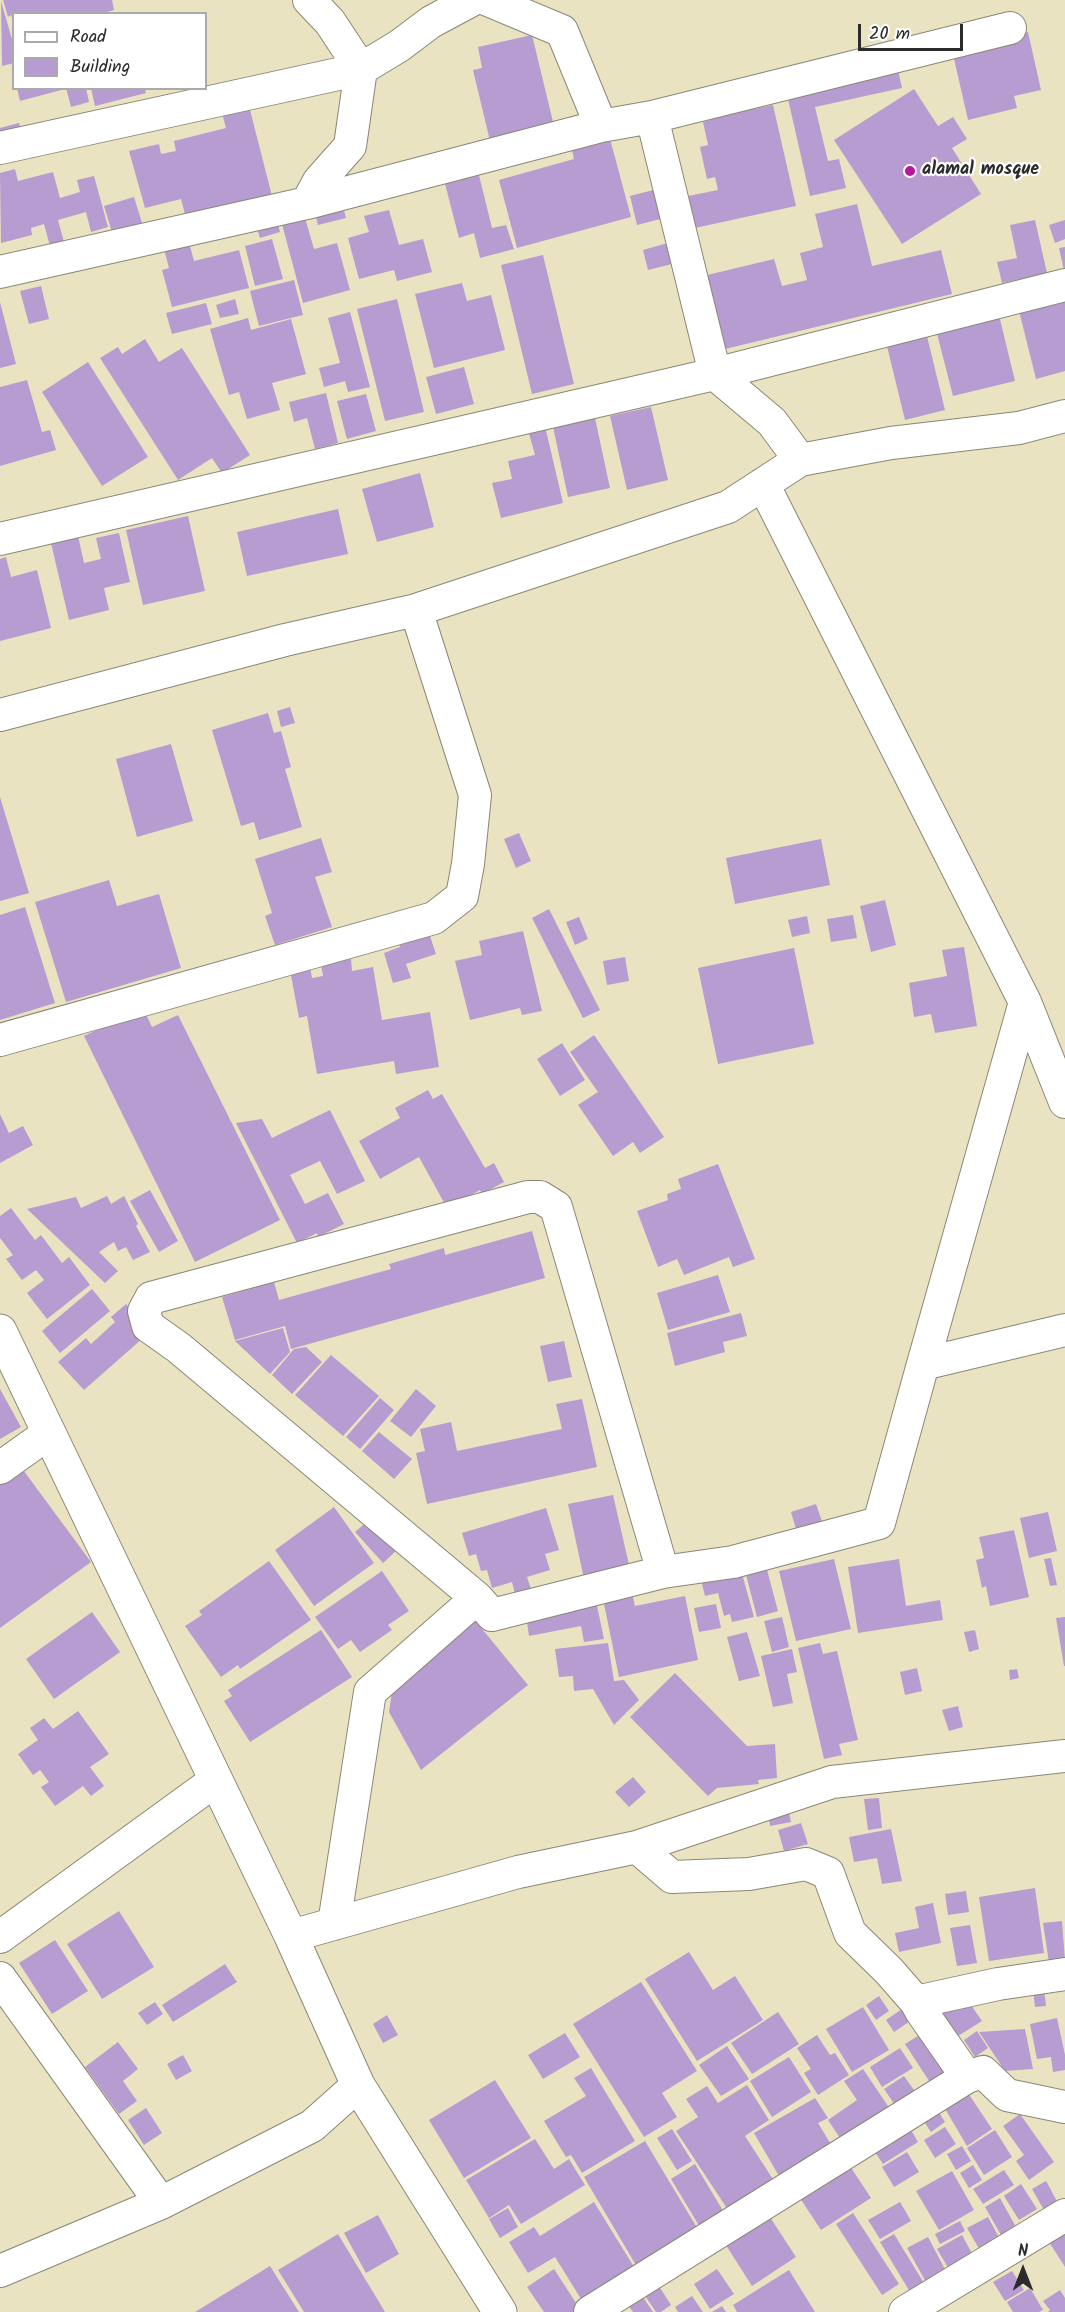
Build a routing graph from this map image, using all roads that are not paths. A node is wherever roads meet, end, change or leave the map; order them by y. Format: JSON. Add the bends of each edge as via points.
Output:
{"nodes":[{"id":1,"x":309,"y":0,"type":"edge"},
{"id":2,"x":472,"y":0,"type":"edge"},
{"id":3,"x":488,"y":0,"type":"edge"},
{"id":4,"x":1010,"y":28,"type":"dead end"},
{"id":5,"x":361,"y":69,"type":"junction"},
{"id":6,"x":652,"y":117,"type":"junction"},
{"id":7,"x":601,"y":126,"type":"junction"},
{"id":8,"x":0,"y":148,"type":"edge"},
{"id":9,"x":307,"y":203,"type":"junction"},
{"id":10,"x":0,"y":272,"type":"edge"},
{"id":11,"x":1065,"y":285,"type":"edge"},
{"id":12,"x":715,"y":374,"type":"junction"},
{"id":13,"x":1065,"y":416,"type":"edge"},
{"id":14,"x":800,"y":460,"type":"junction"},
{"id":15,"x":763,"y":484,"type":"junction"},
{"id":16,"x":0,"y":539,"type":"edge"},
{"id":17,"x":416,"y":610,"type":"junction"},
{"id":18,"x":0,"y":715,"type":"edge"},
{"id":19,"x":1025,"y":1002,"type":"junction"},
{"id":20,"x":0,"y":1040,"type":"edge"},
{"id":21,"x":1065,"y":1102,"type":"edge"},
{"id":22,"x":1065,"y":1330,"type":"edge"},
{"id":23,"x":0,"y":1331,"type":"edge"},
{"id":24,"x":923,"y":1364,"type":"junction"},
{"id":25,"x":49,"y":1433,"type":"junction"},
{"id":26,"x":0,"y":1468,"type":"edge"},
{"id":27,"x":663,"y":1572,"type":"junction"},
{"id":28,"x":477,"y":1598,"type":"junction"},
{"id":29,"x":1065,"y":1756,"type":"edge"},
{"id":30,"x":216,"y":1780,"type":"junction"},
{"id":31,"x":636,"y":1847,"type":"junction"},
{"id":32,"x":334,"y":1924,"type":"junction"},
{"id":33,"x":0,"y":1936,"type":"edge"},
{"id":34,"x":291,"y":1936,"type":"junction"},
{"id":35,"x":1065,"y":1974,"type":"edge"},
{"id":36,"x":0,"y":1978,"type":"edge"},
{"id":37,"x":916,"y":2002,"type":"junction"},
{"id":38,"x":967,"y":2077,"type":"junction"},
{"id":39,"x":358,"y":2085,"type":"junction"},
{"id":40,"x":1065,"y":2107,"type":"edge"},
{"id":41,"x":161,"y":2203,"type":"junction"},
{"id":42,"x":1065,"y":2215,"type":"edge"},
{"id":43,"x":0,"y":2271,"type":"edge"},
{"id":44,"x":500,"y":2312,"type":"edge"},
{"id":45,"x":590,"y":2312,"type":"edge"},
{"id":46,"x":905,"y":2312,"type":"edge"}],
"edges":[{"from":1,"to":5,"type":"street","via":[[330,22]]},
{"from":2,"to":5,"type":"street"},
{"from":3,"to":7,"type":"street","via":[[562,30]]},
{"from":4,"to":6,"type":"street"},
{"from":5,"to":8,"type":"street"},
{"from":5,"to":9,"type":"street","via":[[350,146],[319,181]]},
{"from":6,"to":7,"type":"street"},
{"from":6,"to":12,"type":"street"},
{"from":7,"to":9,"type":"street"},
{"from":9,"to":10,"type":"street"},
{"from":11,"to":12,"type":"street"},
{"from":12,"to":14,"type":"street","via":[[772,422]]},
{"from":12,"to":16,"type":"street"},
{"from":13,"to":14,"type":"street","via":[[1019,428],[891,443]]},
{"from":14,"to":15,"type":"street"},
{"from":15,"to":17,"type":"street","via":[[728,507]]},
{"from":15,"to":19,"type":"street"},
{"from":17,"to":18,"type":"street"},
{"from":17,"to":20,"type":"street","via":[[475,795],[462,896],[434,918]]},
{"from":19,"to":21,"type":"street"},
{"from":19,"to":24,"type":"street"},
{"from":22,"to":24,"type":"street"},
{"from":23,"to":25,"type":"street"},
{"from":24,"to":27,"type":"street","via":[[879,1523],[733,1562]]},
{"from":25,"to":26,"type":"street"},
{"from":25,"to":30,"type":"street"},
{"from":27,"to":28,"type":"street","via":[[492,1615]]},
{"from":27,"to":28,"type":"street","via":[[556,1207],[540,1197],[528,1197],[151,1298],[144,1311],[148,1326]]},
{"from":28,"to":32,"type":"street","via":[[370,1692]]},
{"from":29,"to":31,"type":"street","via":[[832,1782]]},
{"from":30,"to":33,"type":"street"},
{"from":30,"to":34,"type":"street"},
{"from":31,"to":32,"type":"street","via":[[518,1872]]},
{"from":31,"to":37,"type":"street","via":[[672,1877],[749,1874],[806,1864],[828,1873],[850,1933]]},
{"from":32,"to":34,"type":"street"},
{"from":34,"to":39,"type":"street"},
{"from":35,"to":37,"type":"street"},
{"from":36,"to":41,"type":"street"},
{"from":37,"to":38,"type":"street"},
{"from":38,"to":40,"type":"street","via":[[983,2072],[1007,2095]]},
{"from":38,"to":45,"type":"street"},
{"from":39,"to":41,"type":"street","via":[[312,2126]]},
{"from":39,"to":44,"type":"street"},
{"from":41,"to":43,"type":"street"},
{"from":42,"to":46,"type":"street"}]}
